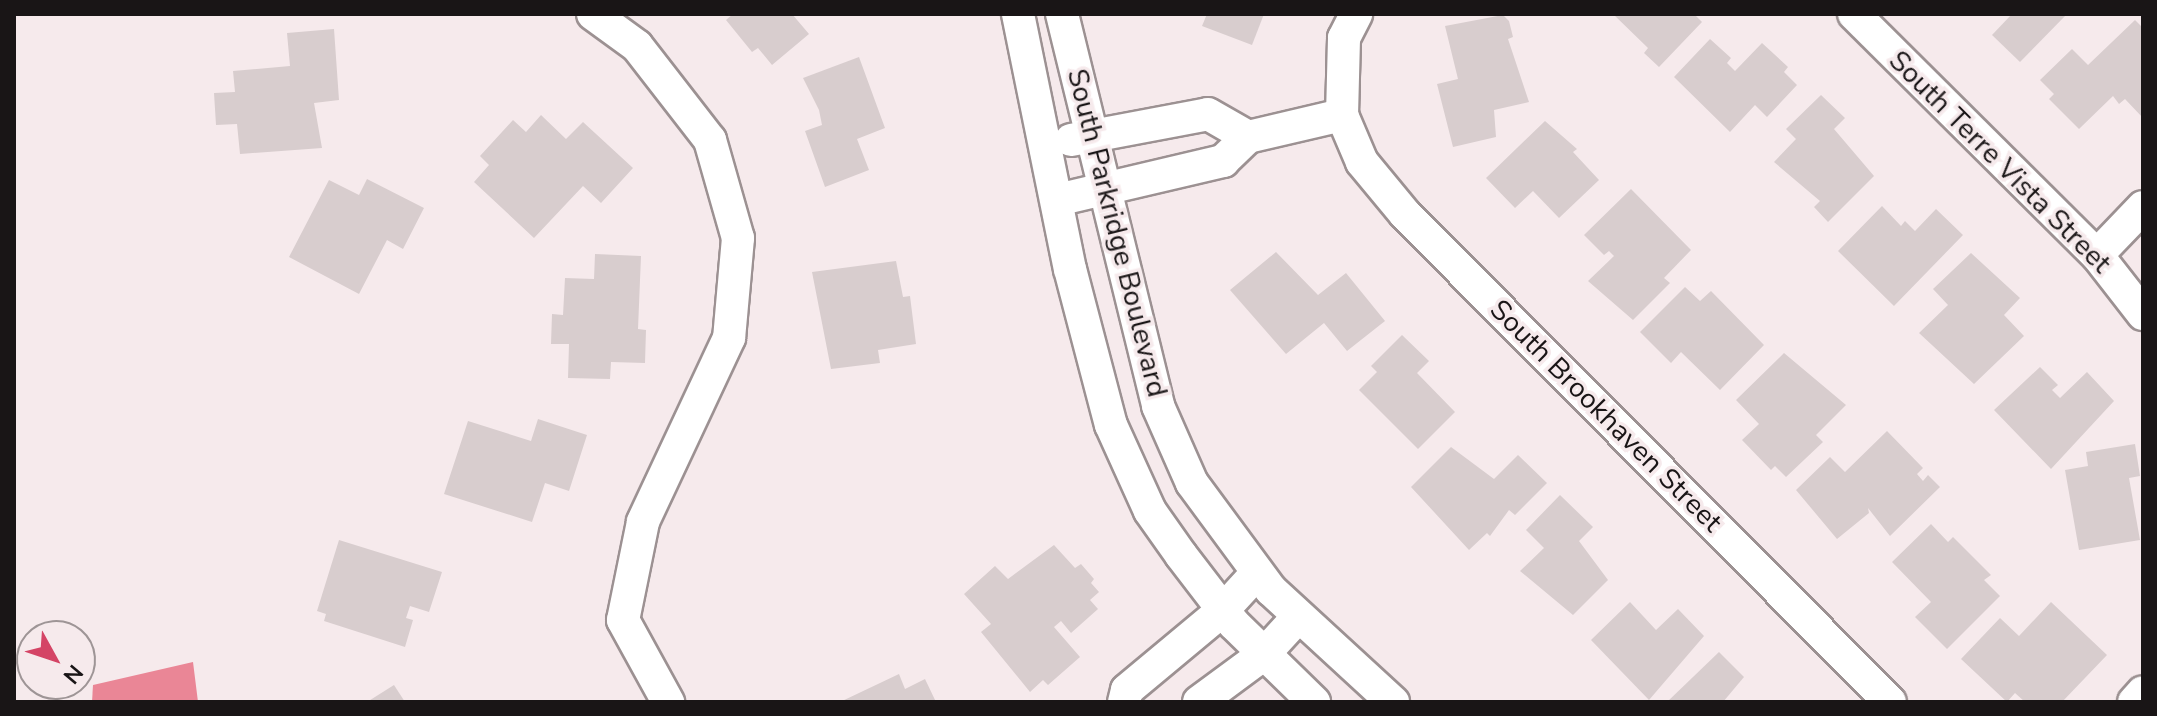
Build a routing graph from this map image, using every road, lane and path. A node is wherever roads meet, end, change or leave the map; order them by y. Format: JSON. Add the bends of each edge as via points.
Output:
{"nodes":[{"id":1,"x":593,"y":14,"type":"edge"},
{"id":2,"x":1018,"y":14,"type":"edge"},
{"id":3,"x":1062,"y":14,"type":"edge"},
{"id":4,"x":1356,"y":14,"type":"edge"},
{"id":5,"x":1854,"y":14,"type":"edge"},
{"id":6,"x":1342,"y":115,"type":"junction"},
{"id":7,"x":1092,"y":136,"type":"junction"},
{"id":8,"x":1248,"y":137,"type":"junction"},
{"id":9,"x":1046,"y":145,"type":"junction"},
{"id":10,"x":1103,"y":191,"type":"junction"},
{"id":11,"x":1057,"y":200,"type":"junction"},
{"id":12,"x":2143,"y":207,"type":"edge"},
{"id":13,"x":2097,"y":255,"type":"junction"},
{"id":14,"x":2143,"y":314,"type":"edge"},
{"id":15,"x":1257,"y":573,"type":"junction"},
{"id":16,"x":1223,"y":610,"type":"junction"},
{"id":17,"x":1298,"y":617,"type":"junction"},
{"id":18,"x":1264,"y":654,"type":"junction"},
{"id":19,"x":2143,"y":692,"type":"edge"},
{"id":20,"x":668,"y":702,"type":"edge"},
{"id":21,"x":1124,"y":702,"type":"edge"},
{"id":22,"x":1199,"y":702,"type":"edge"},
{"id":23,"x":1314,"y":702,"type":"edge"},
{"id":24,"x":1393,"y":702,"type":"edge"},
{"id":25,"x":1890,"y":702,"type":"edge"},
{"id":26,"x":2134,"y":702,"type":"edge"}],
"edges":[{"from":1,"to":20,"type":"street","via":[[637,46],[710,140],[738,238],[729,338],[643,522],[623,620]]},
{"from":2,"to":9,"type":"street","name":"South Parkridge Boulevard"},
{"from":3,"to":7,"type":"street","name":"South Parkridge Boulevard"},
{"from":4,"to":6,"type":"street","via":[[1344,38]]},
{"from":5,"to":13,"type":"street","name":"South Terre Vista Street"},
{"from":6,"to":8,"type":"street"},
{"from":6,"to":25,"type":"street","name":"South Brookhaven Street","via":[[1362,162],[1405,214]]},
{"from":7,"to":8,"type":"street","via":[[1208,114]]},
{"from":7,"to":9,"type":"street"},
{"from":7,"to":10,"type":"street","name":"South Parkridge Boulevard"},
{"from":8,"to":10,"type":"street","via":[[1223,161]]},
{"from":9,"to":11,"type":"street","name":"South Parkridge Boulevard"},
{"from":10,"to":11,"type":"street"},
{"from":10,"to":15,"type":"street","name":"South Parkridge Boulevard","via":[[1158,406],[1192,483]]},
{"from":11,"to":16,"type":"street","name":"South Parkridge Boulevard","via":[[1111,425],[1150,511]]},
{"from":12,"to":13,"type":"street"},
{"from":13,"to":14,"type":"street","name":"South Terre Vista Street"},
{"from":15,"to":16,"type":"street"},
{"from":15,"to":17,"type":"street","name":"South Parkridge Boulevard"},
{"from":16,"to":18,"type":"street","name":"South Parkridge Boulevard"},
{"from":16,"to":21,"type":"street","via":[[1127,690]]},
{"from":17,"to":18,"type":"street"},
{"from":17,"to":24,"type":"street","name":"South Parkridge Boulevard"},
{"from":18,"to":22,"type":"street"},
{"from":18,"to":23,"type":"street","name":"South Parkridge Boulevard"},
{"from":19,"to":26,"type":"street"}]}
